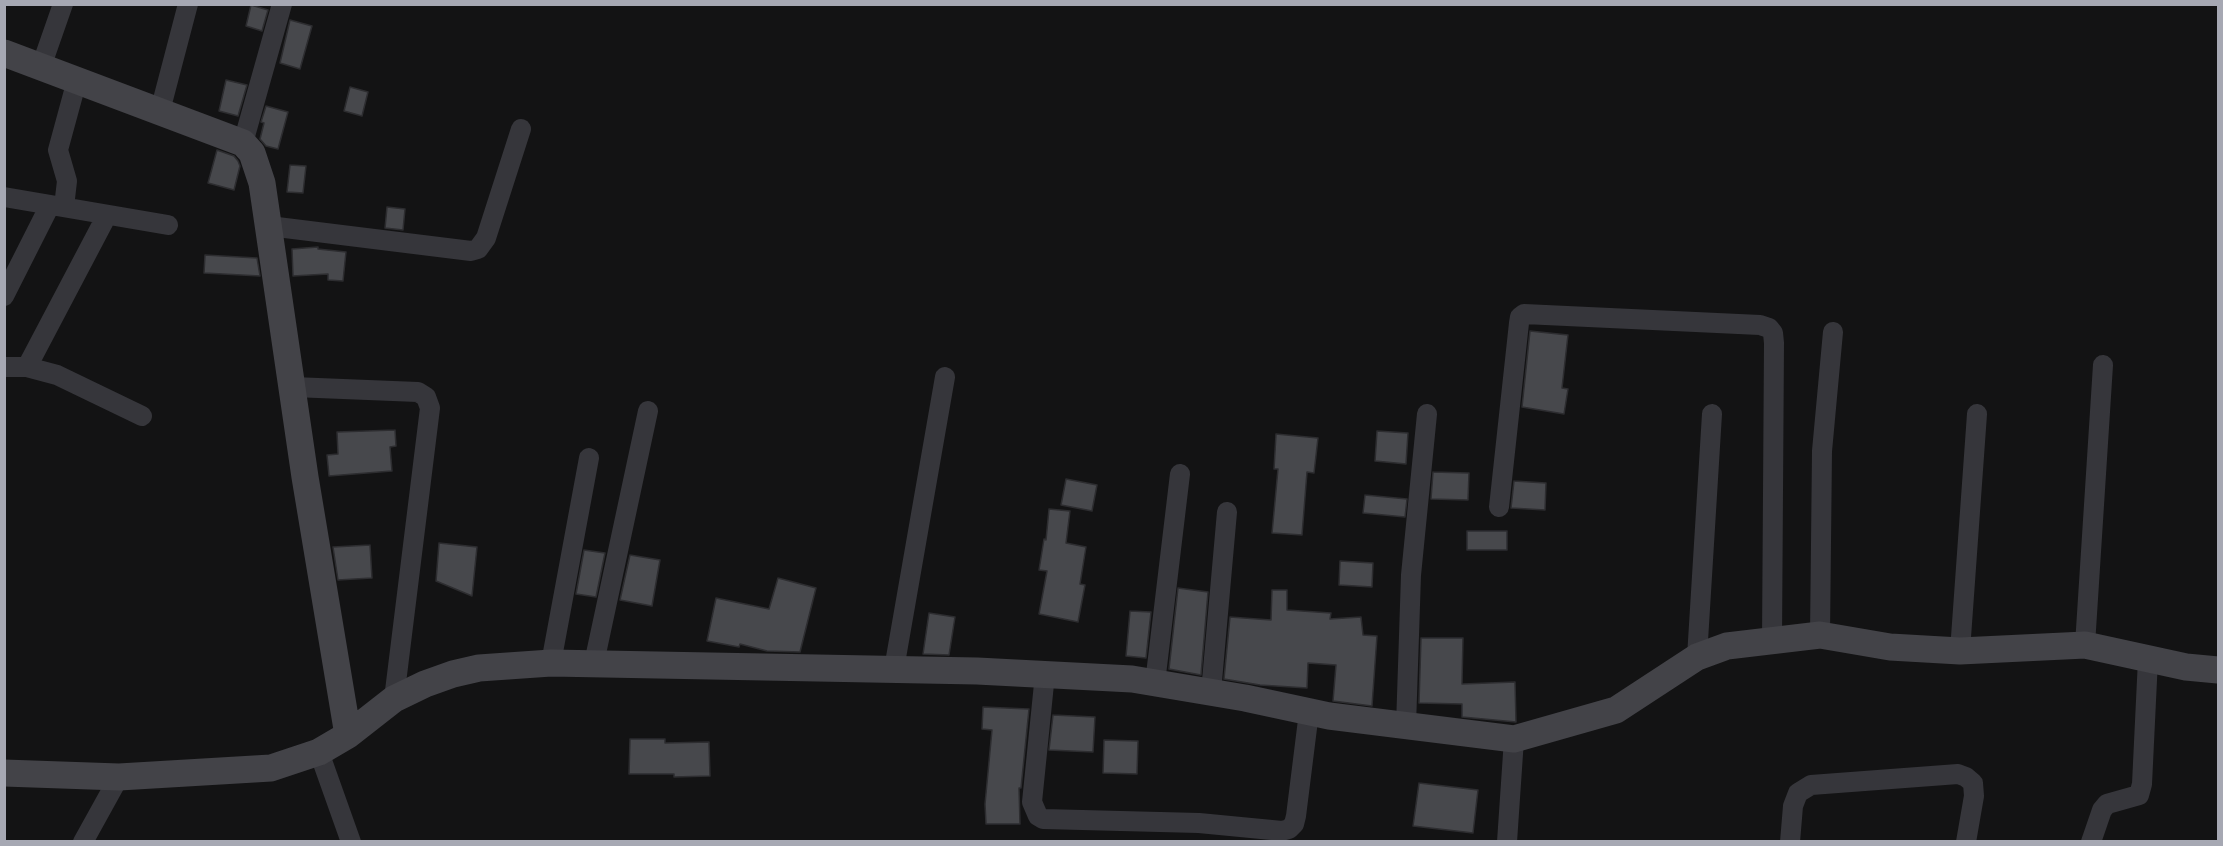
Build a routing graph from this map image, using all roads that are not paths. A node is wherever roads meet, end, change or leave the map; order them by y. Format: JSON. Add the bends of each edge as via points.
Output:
{"nodes":[{"id":1,"x":63,"y":4,"type":"edge"},
{"id":2,"x":188,"y":4,"type":"edge"},
{"id":3,"x":282,"y":4,"type":"edge"},
{"id":4,"x":4,"y":53,"type":"edge"},
{"id":5,"x":42,"y":67,"type":"junction"},
{"id":6,"x":77,"y":80,"type":"junction"},
{"id":7,"x":160,"y":111,"type":"junction"},
{"id":8,"x":520,"y":129,"type":"dead end"},
{"id":9,"x":243,"y":143,"type":"junction"},
{"id":10,"x":4,"y":197,"type":"edge"},
{"id":11,"x":57,"y":206,"type":"junction"},
{"id":12,"x":107,"y":214,"type":"junction"},
{"id":13,"x":168,"y":225,"type":"dead end"},
{"id":14,"x":269,"y":226,"type":"junction"},
{"id":15,"x":4,"y":296,"type":"edge"},
{"id":16,"x":1833,"y":332,"type":"dead end"},
{"id":17,"x":2103,"y":365,"type":"dead end"},
{"id":18,"x":4,"y":367,"type":"edge"},
{"id":19,"x":27,"y":367,"type":"junction"},
{"id":20,"x":945,"y":377,"type":"dead end"},
{"id":21,"x":293,"y":387,"type":"junction"},
{"id":22,"x":648,"y":411,"type":"dead end"},
{"id":23,"x":1427,"y":414,"type":"dead end"},
{"id":24,"x":1712,"y":414,"type":"dead end"},
{"id":25,"x":1977,"y":414,"type":"dead end"},
{"id":26,"x":142,"y":416,"type":"dead end"},
{"id":27,"x":589,"y":458,"type":"dead end"},
{"id":28,"x":1180,"y":474,"type":"dead end"},
{"id":29,"x":1499,"y":507,"type":"dead end"},
{"id":30,"x":1227,"y":512,"type":"dead end"},
{"id":31,"x":1820,"y":635,"type":"junction"},
{"id":32,"x":1772,"y":640,"type":"junction"},
{"id":33,"x":2085,"y":645,"type":"junction"},
{"id":34,"x":1960,"y":651,"type":"junction"},
{"id":35,"x":1696,"y":657,"type":"junction"},
{"id":36,"x":2148,"y":659,"type":"junction"},
{"id":37,"x":551,"y":663,"type":"junction"},
{"id":38,"x":594,"y":663,"type":"junction"},
{"id":39,"x":894,"y":669,"type":"junction"},
{"id":40,"x":2218,"y":670,"type":"edge"},
{"id":41,"x":1045,"y":674,"type":"junction"},
{"id":42,"x":1155,"y":683,"type":"junction"},
{"id":43,"x":1211,"y":692,"type":"junction"},
{"id":44,"x":394,"y":699,"type":"junction"},
{"id":45,"x":1309,"y":712,"type":"junction"},
{"id":46,"x":1406,"y":726,"type":"junction"},
{"id":47,"x":348,"y":735,"type":"junction"},
{"id":48,"x":1514,"y":740,"type":"junction"},
{"id":49,"x":319,"y":752,"type":"junction"},
{"id":50,"x":4,"y":773,"type":"edge"},
{"id":51,"x":119,"y":777,"type":"junction"},
{"id":52,"x":83,"y":842,"type":"edge"},
{"id":53,"x":351,"y":842,"type":"edge"},
{"id":54,"x":1507,"y":842,"type":"edge"},
{"id":55,"x":1790,"y":842,"type":"edge"},
{"id":56,"x":1966,"y":842,"type":"edge"},
{"id":57,"x":2091,"y":842,"type":"edge"}],
"edges":[{"from":1,"to":5,"type":"street"},
{"from":2,"to":7,"type":"street"},
{"from":3,"to":9,"type":"street"},
{"from":4,"to":5,"type":"street"},
{"from":5,"to":6,"type":"street"},
{"from":6,"to":7,"type":"street"},
{"from":6,"to":11,"type":"street","via":[[58,150],[67,181]]},
{"from":7,"to":9,"type":"street"},
{"from":8,"to":14,"type":"street","via":[[486,238],[478,249]]},
{"from":9,"to":14,"type":"street","via":[[258,167]]},
{"from":10,"to":11,"type":"street"},
{"from":11,"to":12,"type":"street"},
{"from":11,"to":15,"type":"street"},
{"from":12,"to":13,"type":"street"},
{"from":12,"to":19,"type":"street"},
{"from":14,"to":21,"type":"street"},
{"from":16,"to":31,"type":"street","via":[[1822,451]]},
{"from":17,"to":33,"type":"street"},
{"from":18,"to":19,"type":"street"},
{"from":19,"to":26,"type":"street","via":[[57,375]]},
{"from":20,"to":39,"type":"street"},
{"from":21,"to":44,"type":"street","via":[[418,392],[426,397],[430,408]]},
{"from":21,"to":47,"type":"street"},
{"from":22,"to":38,"type":"street"},
{"from":23,"to":46,"type":"street","via":[[1411,575]]},
{"from":24,"to":35,"type":"street"},
{"from":25,"to":34,"type":"street"},
{"from":27,"to":37,"type":"street"},
{"from":28,"to":42,"type":"street"},
{"from":29,"to":32,"type":"street","via":[[1518,323],[1524,314],[1769,328],[1774,343]]},
{"from":30,"to":43,"type":"street"},
{"from":31,"to":32,"type":"street"},
{"from":31,"to":34,"type":"street","via":[[1890,647]]},
{"from":32,"to":35,"type":"street","via":[[1726,646]]},
{"from":33,"to":34,"type":"street"},
{"from":33,"to":36,"type":"street"},
{"from":35,"to":48,"type":"street","via":[[1616,710]]},
{"from":36,"to":40,"type":"street"},
{"from":36,"to":57,"type":"street","via":[[2139,795],[2107,804]]},
{"from":37,"to":38,"type":"street"},
{"from":37,"to":44,"type":"street","via":[[479,668],[425,684]]},
{"from":38,"to":39,"type":"street"},
{"from":39,"to":41,"type":"street"},
{"from":41,"to":42,"type":"street"},
{"from":41,"to":45,"type":"street","via":[[1032,802],[1043,819],[1289,829],[1296,816]]},
{"from":42,"to":43,"type":"street"},
{"from":43,"to":45,"type":"street"},
{"from":44,"to":47,"type":"street"},
{"from":45,"to":46,"type":"street"},
{"from":46,"to":48,"type":"street"},
{"from":47,"to":49,"type":"street"},
{"from":48,"to":54,"type":"street"},
{"from":49,"to":51,"type":"street","via":[[270,768]]},
{"from":49,"to":53,"type":"street"},
{"from":50,"to":51,"type":"street"},
{"from":51,"to":52,"type":"street"},
{"from":55,"to":56,"type":"street","via":[[1797,793],[1811,785],[1958,774],[1973,783]]}]}
